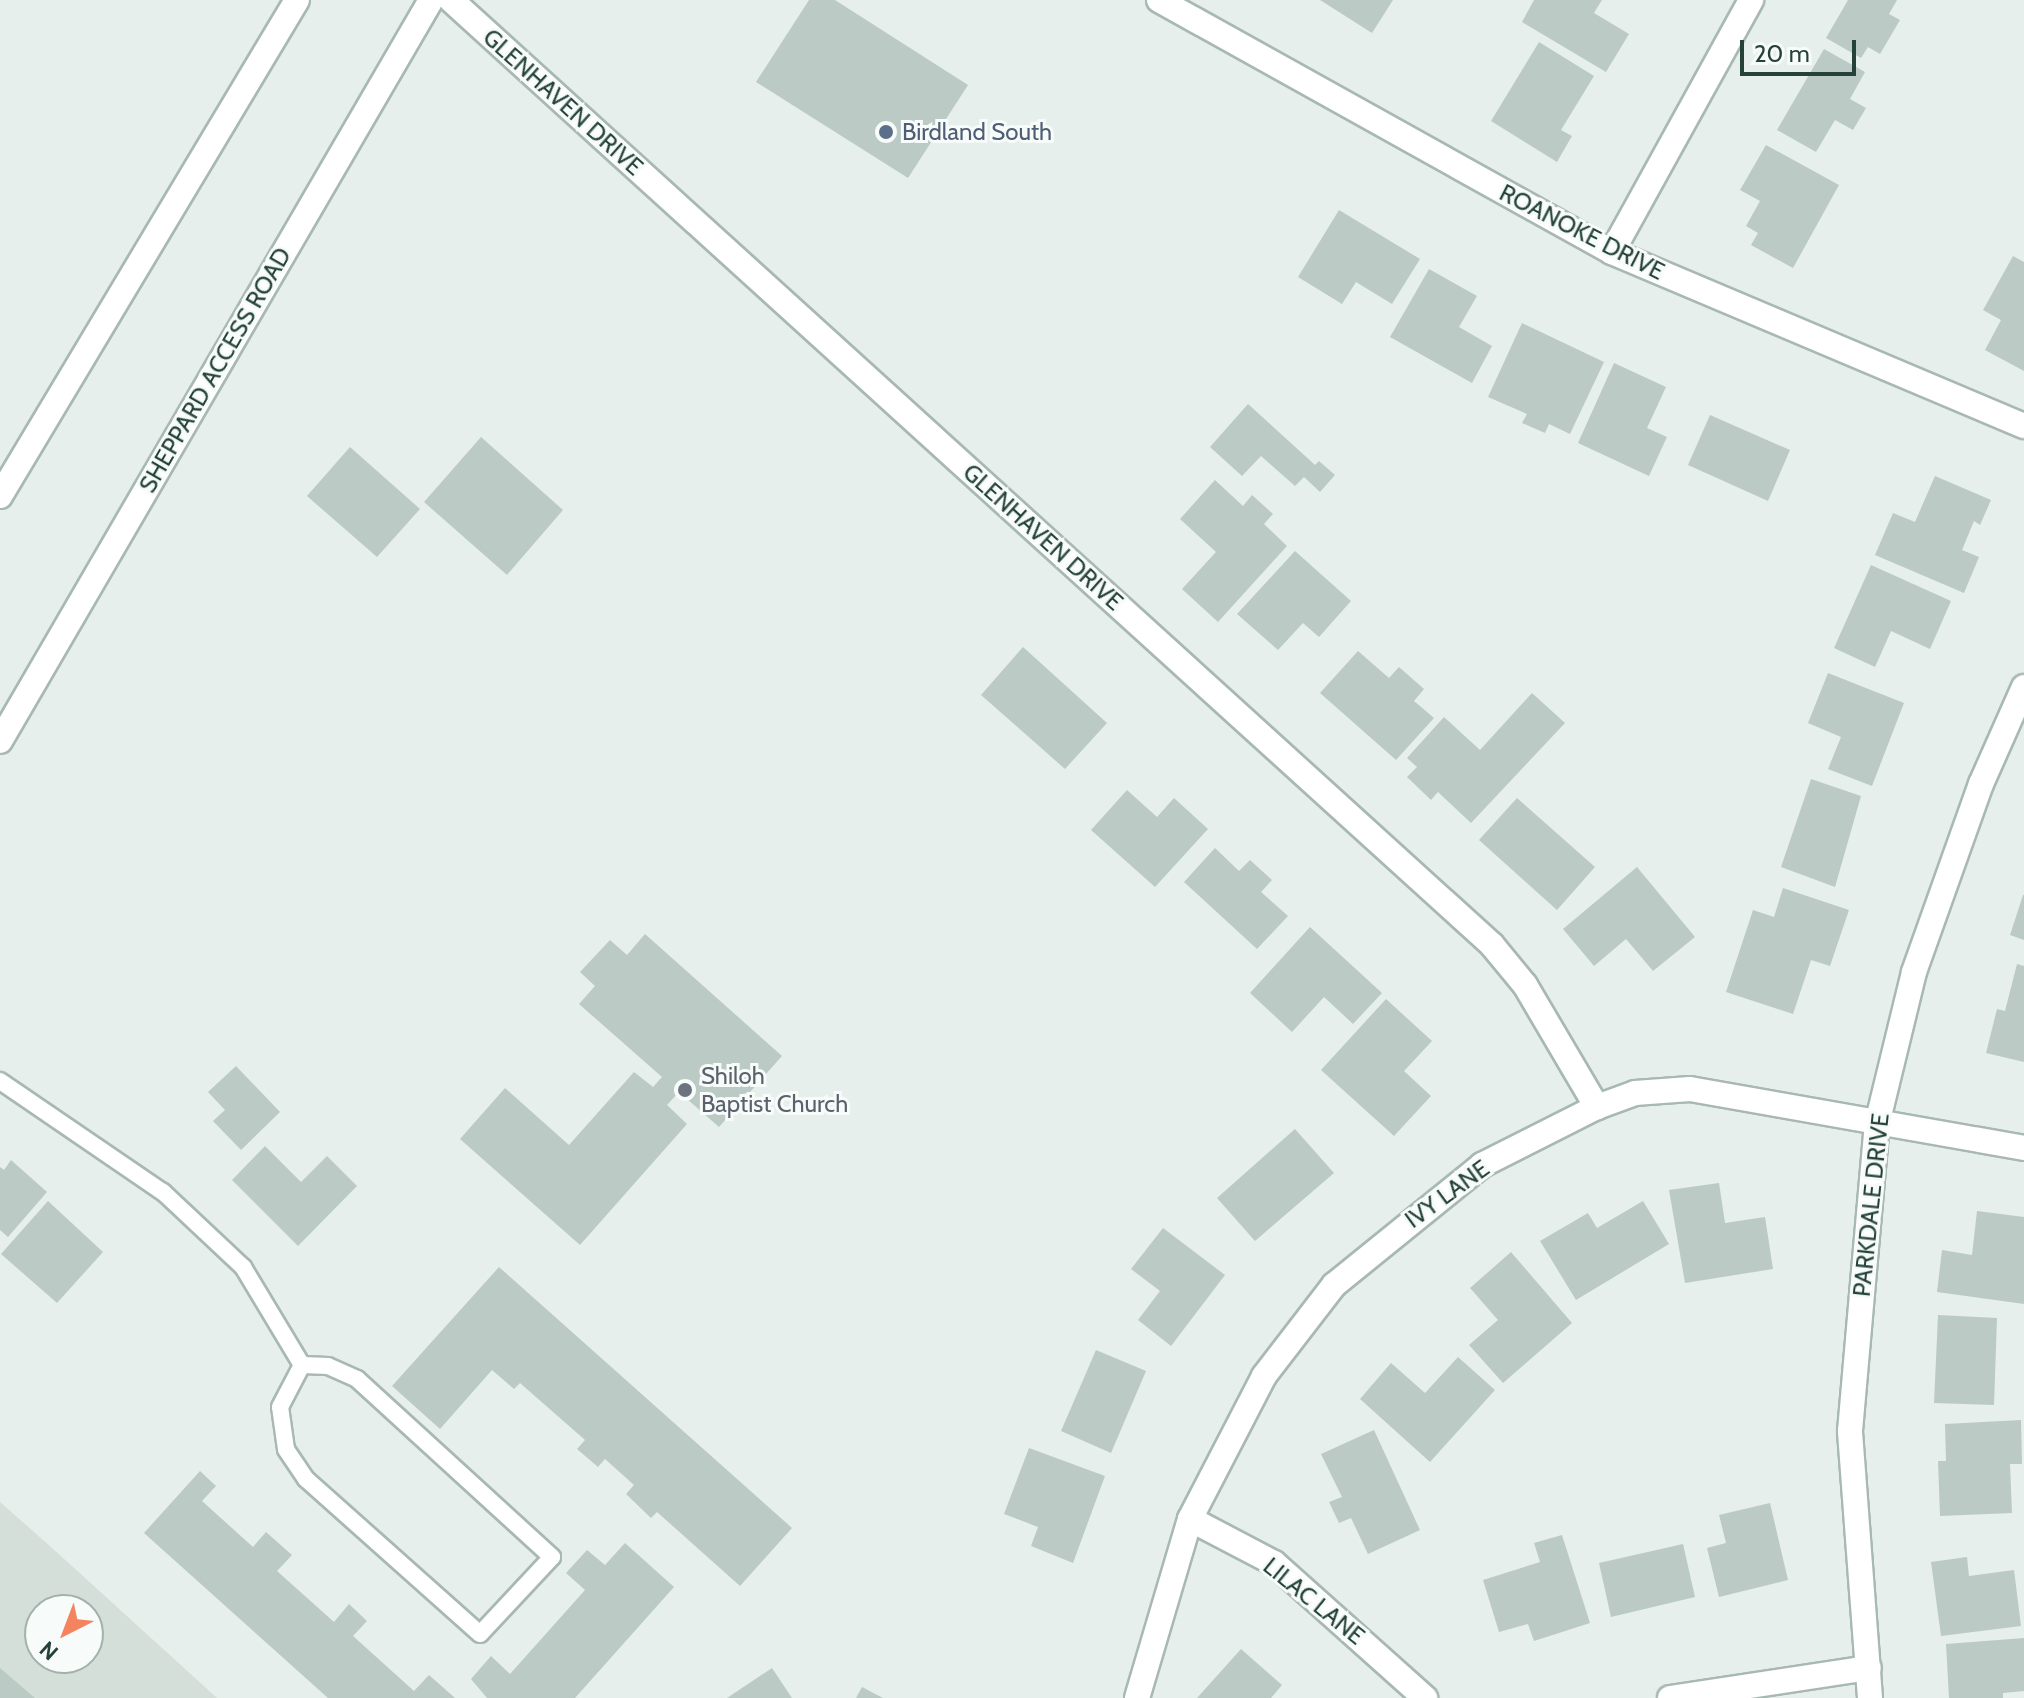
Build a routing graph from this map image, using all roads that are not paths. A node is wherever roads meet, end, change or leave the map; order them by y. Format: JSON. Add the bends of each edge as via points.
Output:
{"nodes":[{"id":1,"x":297,"y":0,"type":"edge"},
{"id":2,"x":431,"y":0,"type":"edge"},
{"id":3,"x":451,"y":0,"type":"edge"},
{"id":4,"x":1159,"y":0,"type":"edge"},
{"id":5,"x":1751,"y":0,"type":"edge"},
{"id":6,"x":1612,"y":252,"type":"junction"},
{"id":7,"x":2024,"y":426,"type":"edge"},
{"id":8,"x":0,"y":496,"type":"edge"},
{"id":9,"x":2024,"y":687,"type":"edge"},
{"id":10,"x":0,"y":741,"type":"edge"},
{"id":11,"x":0,"y":1081,"type":"edge"},
{"id":12,"x":1597,"y":1107,"type":"junction"},
{"id":13,"x":1877,"y":1124,"type":"junction"},
{"id":14,"x":2024,"y":1148,"type":"edge"},
{"id":15,"x":302,"y":1365,"type":"junction"},
{"id":16,"x":1190,"y":1519,"type":"junction"},
{"id":17,"x":1869,"y":1668,"type":"junction"},
{"id":18,"x":1137,"y":1698,"type":"edge"},
{"id":19,"x":1425,"y":1698,"type":"edge"},
{"id":20,"x":1670,"y":1698,"type":"edge"},
{"id":21,"x":1870,"y":1698,"type":"edge"}],
"edges":[{"from":1,"to":8,"type":"street"},
{"from":2,"to":10,"type":"street","name":"SHEPPARD ACCESS ROAD"},
{"from":3,"to":12,"type":"street","name":"GLENHAVEN DRIVE","via":[[1492,945],[1525,985]]},
{"from":4,"to":6,"type":"street","name":"ROANOKE DRIVE"},
{"from":5,"to":6,"type":"street"},
{"from":6,"to":7,"type":"street","name":"ROANOKE DRIVE"},
{"from":9,"to":13,"type":"street","name":"PARKDALE DRIVE","via":[[1981,784],[1914,972]]},
{"from":11,"to":15,"type":"lane","via":[[175,1203],[243,1267]]},
{"from":12,"to":13,"type":"street","name":"IVY LANE","via":[[1635,1093],[1690,1089]]},
{"from":12,"to":16,"type":"street","name":"IVY LANE","via":[[1482,1165],[1334,1285],[1264,1376]]},
{"from":13,"to":14,"type":"street","name":"IVY LANE"},
{"from":13,"to":17,"type":"street","name":"PARKDALE DRIVE","via":[[1850,1431]]},
{"from":15,"to":15,"type":"lane","via":[[280,1407],[286,1449],[306,1479],[480,1634],[552,1557],[357,1379],[328,1366]]},
{"from":16,"to":18,"type":"street","name":"IVY LANE"},
{"from":16,"to":19,"type":"street","name":"LILAC LANE","via":[[1274,1563]]},
{"from":17,"to":20,"type":"street"},
{"from":17,"to":21,"type":"street","name":"PARKDALE DRIVE"}]}
